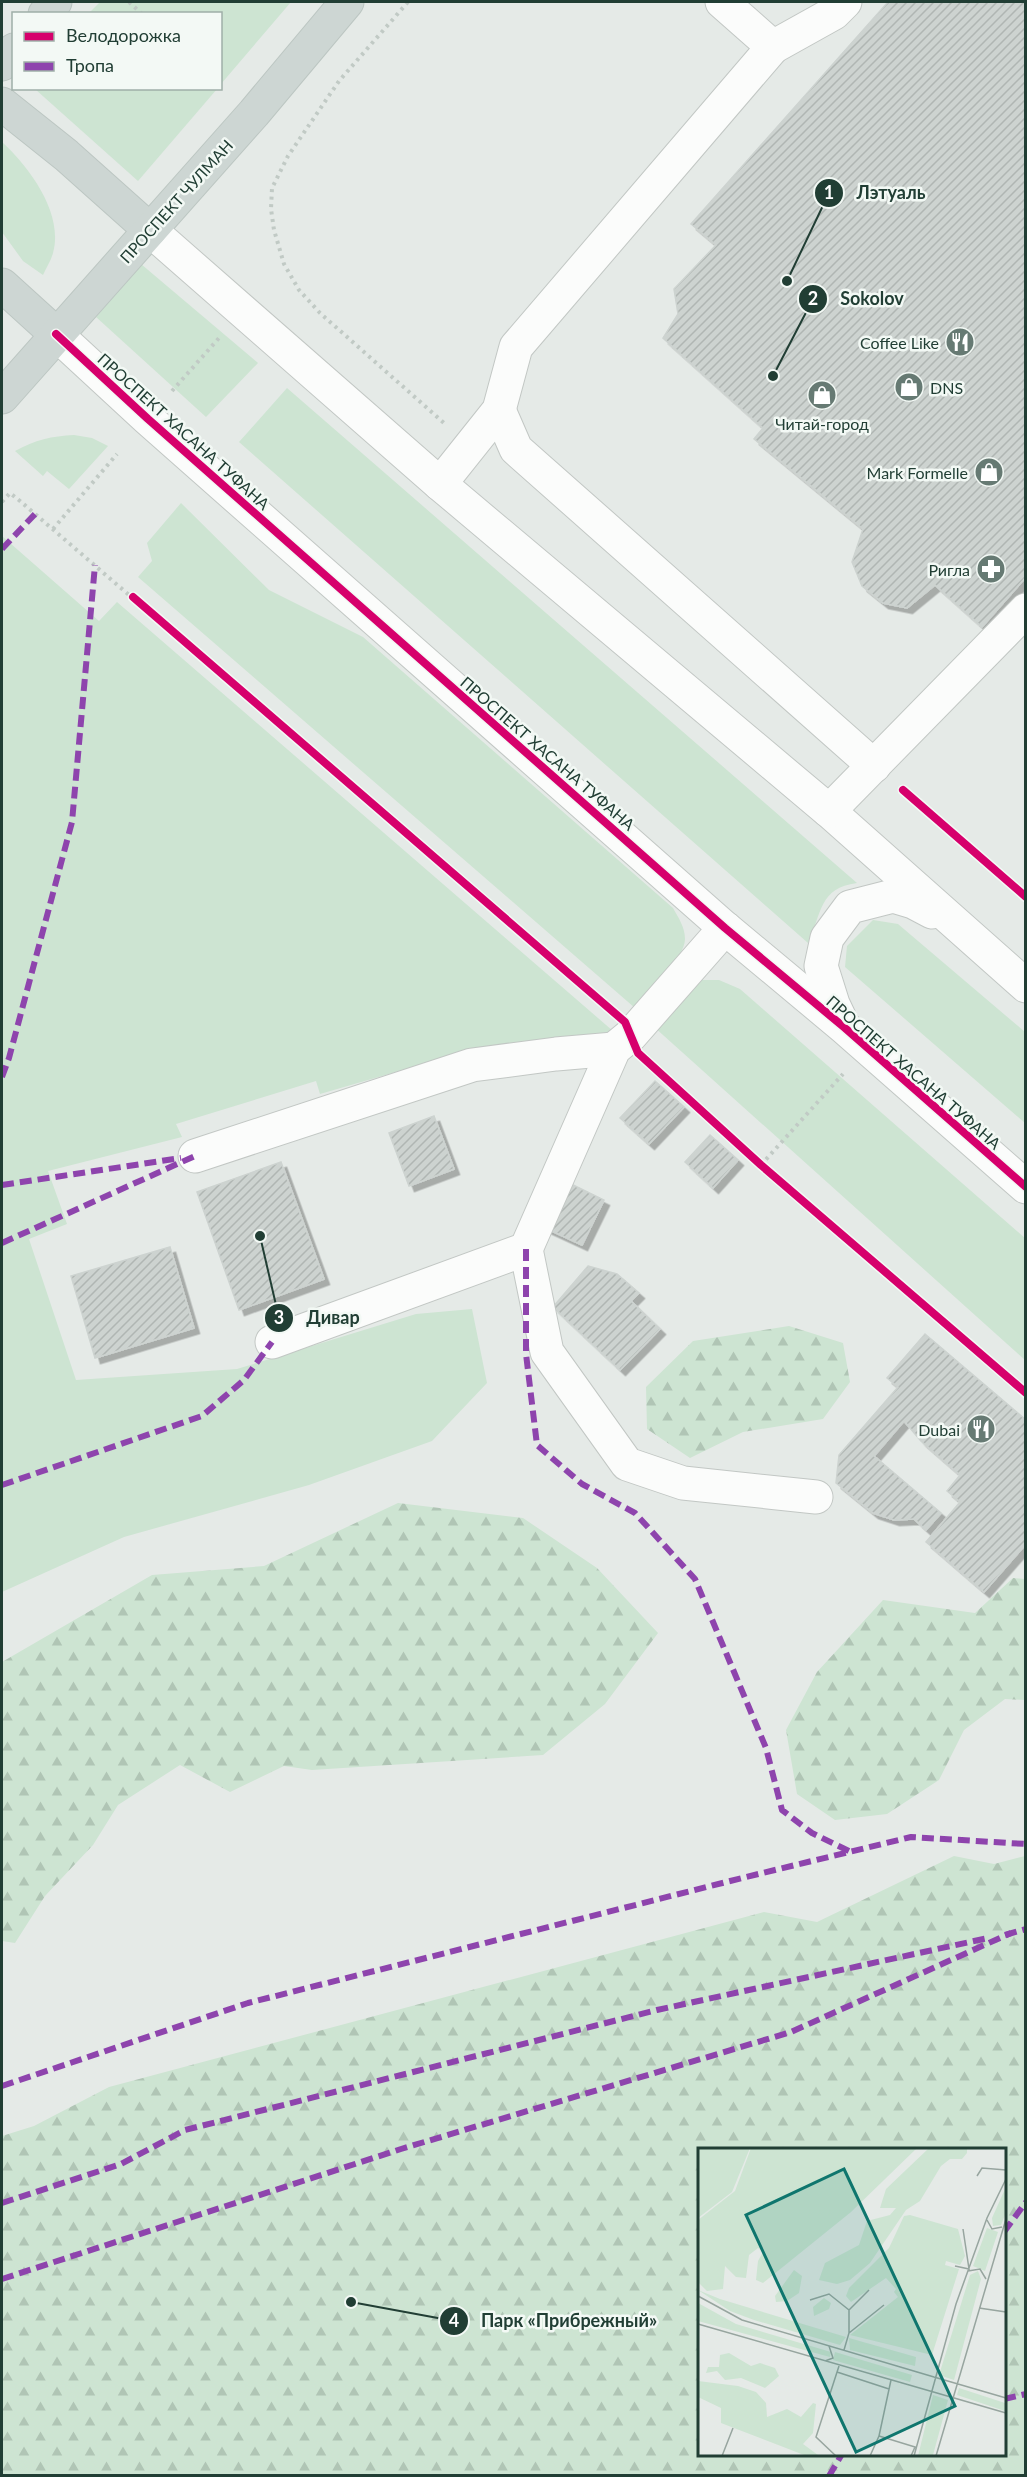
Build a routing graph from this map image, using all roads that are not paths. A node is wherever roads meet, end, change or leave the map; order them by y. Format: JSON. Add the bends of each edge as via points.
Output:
{"nodes":[{"id":1,"x":347,"y":2,"type":"edge"},
{"id":2,"x":722,"y":2,"type":"edge"},
{"id":3,"x":845,"y":2,"type":"edge"},
{"id":4,"x":773,"y":47,"type":"junction"},
{"id":5,"x":12,"y":52,"type":"edge"},
{"id":6,"x":2,"y":64,"type":"edge"},
{"id":7,"x":2,"y":104,"type":"edge"},
{"id":8,"x":150,"y":230,"type":"junction"},
{"id":9,"x":2,"y":285,"type":"edge"},
{"id":10,"x":56,"y":334,"type":"junction"},
{"id":11,"x":2,"y":397,"type":"edge"},
{"id":12,"x":499,"y":410,"type":"junction"},
{"id":13,"x":440,"y":484,"type":"junction"},
{"id":14,"x":1026,"y":610,"type":"edge"},
{"id":15,"x":874,"y":766,"type":"junction"},
{"id":16,"x":829,"y":811,"type":"junction"},
{"id":17,"x":725,"y":928,"type":"junction"},
{"id":18,"x":962,"y":930,"type":"junction"},
{"id":19,"x":1026,"y":986,"type":"edge"},
{"id":20,"x":856,"y":1037,"type":"junction"},
{"id":21,"x":622,"y":1042,"type":"junction"},
{"id":22,"x":195,"y":1156,"type":"dead end"},
{"id":23,"x":1026,"y":1187,"type":"edge"},
{"id":24,"x":526,"y":1249,"type":"junction"},
{"id":25,"x":272,"y":1342,"type":"dead end"},
{"id":26,"x":816,"y":1497,"type":"dead end"}],
"edges":[{"from":1,"to":8,"type":"main road","name":"ПРОСПЕКТ ЧУЛМАН"},
{"from":2,"to":4,"type":"street"},
{"from":3,"to":4,"type":"street","via":[[834,14]]},
{"from":4,"to":12,"type":"street","via":[[516,347]]},
{"from":5,"to":6,"type":"main road"},
{"from":7,"to":8,"type":"main road"},
{"from":8,"to":10,"type":"main road","name":"ПРОСПЕКТ ЧУЛМАН"},
{"from":8,"to":13,"type":"street"},
{"from":9,"to":10,"type":"main road","name":"ПРОСПЕКТ ХАСАНА ТУФАНА"},
{"from":10,"to":11,"type":"main road","name":"ПРОСПЕКТ ЧУЛМАН"},
{"from":10,"to":17,"type":"street","name":"ПРОСПЕКТ ХАСАНА ТУФАНА"},
{"from":12,"to":13,"type":"street"},
{"from":12,"to":15,"type":"street","via":[[516,449]]},
{"from":13,"to":16,"type":"street"},
{"from":14,"to":15,"type":"street"},
{"from":15,"to":16,"type":"street"},
{"from":16,"to":18,"type":"street"},
{"from":17,"to":20,"type":"street","name":"ПРОСПЕКТ ХАСАНА ТУФАНА"},
{"from":17,"to":21,"type":"street"},
{"from":18,"to":19,"type":"street"},
{"from":18,"to":20,"type":"street","via":[[913,902],[893,896],[850,907],[827,938],[821,966],[833,1004]]},
{"from":20,"to":23,"type":"street","name":"ПРОСПЕКТ ХАСАНА ТУФАНА"},
{"from":21,"to":22,"type":"street","via":[[472,1065]]},
{"from":21,"to":24,"type":"street"},
{"from":24,"to":25,"type":"street"},
{"from":24,"to":26,"type":"street","via":[[547,1352],[627,1464],[683,1484]]}]}
